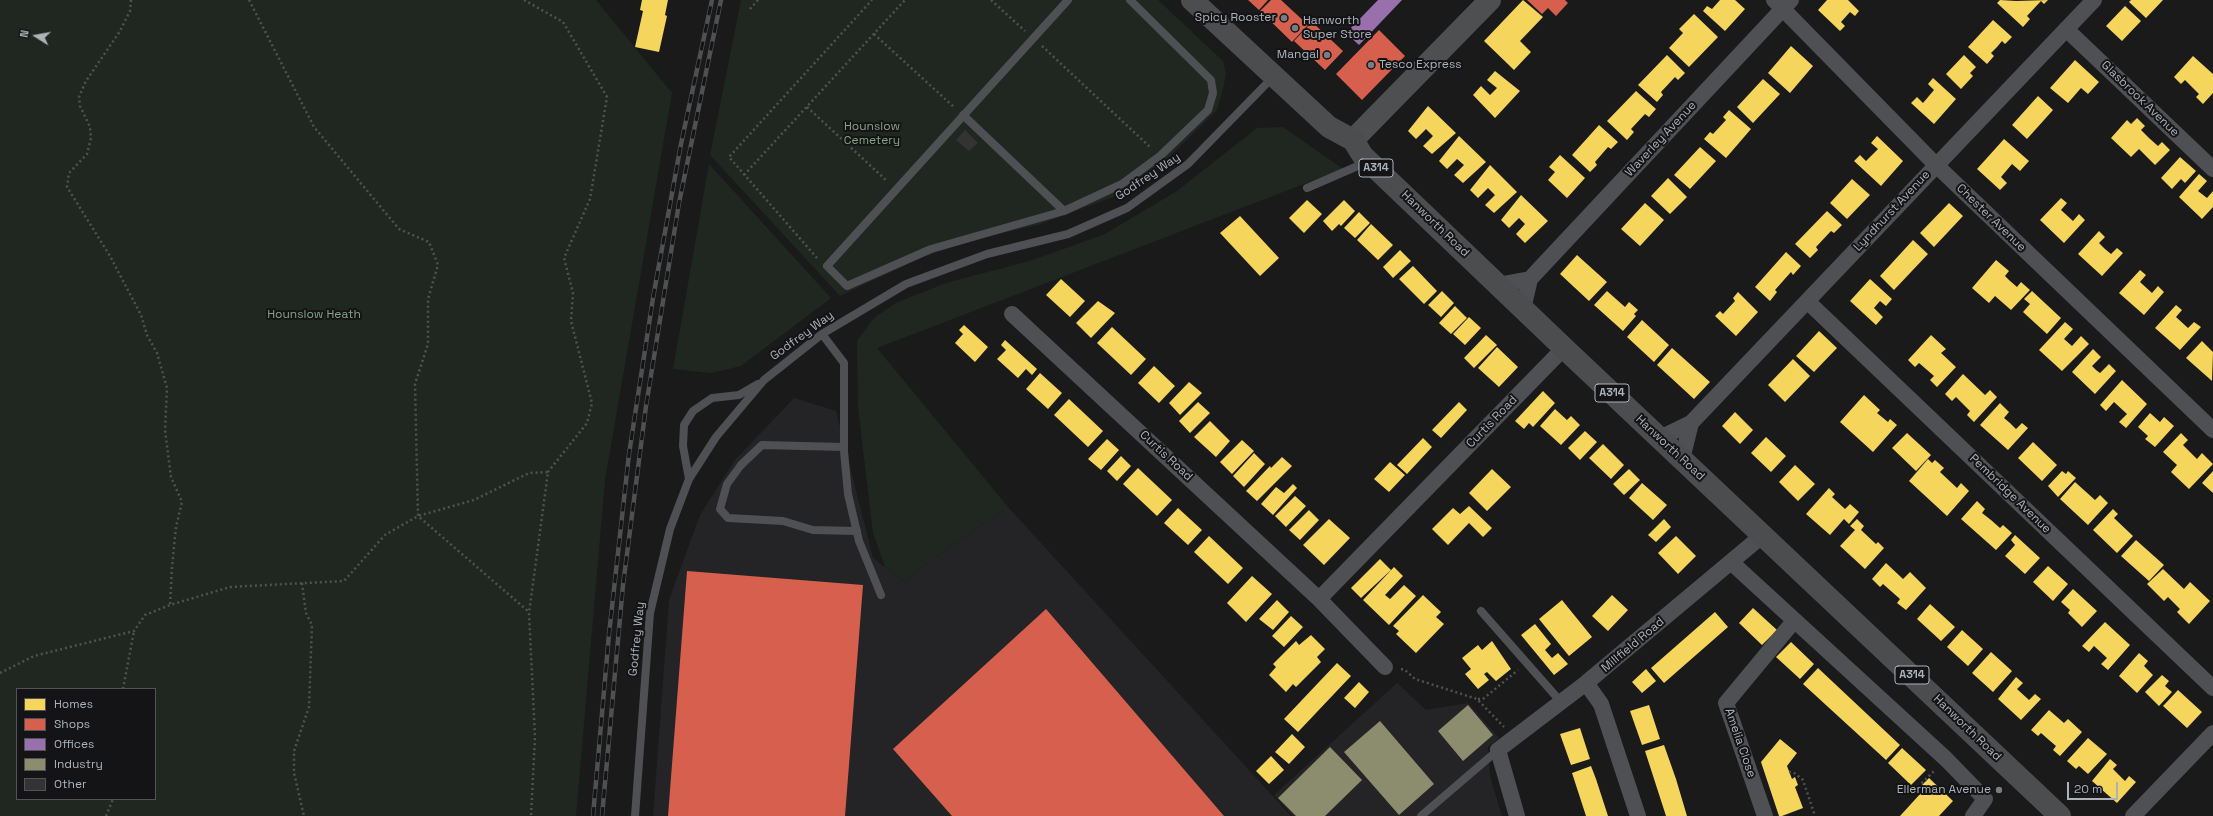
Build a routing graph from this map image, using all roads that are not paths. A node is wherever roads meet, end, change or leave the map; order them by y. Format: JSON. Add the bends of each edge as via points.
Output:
{"nodes":[{"id":1,"x":1068,"y":0,"type":"edge"},
{"id":2,"x":1130,"y":0,"type":"edge"},
{"id":3,"x":1192,"y":0,"type":"edge"},
{"id":4,"x":1490,"y":0,"type":"edge"},
{"id":5,"x":2094,"y":0,"type":"edge"},
{"id":6,"x":1783,"y":3,"type":"edge"},
{"id":7,"x":2066,"y":29,"type":"junction"},
{"id":8,"x":1275,"y":76,"type":"junction"},
{"id":9,"x":962,"y":115,"type":"junction"},
{"id":10,"x":1353,"y":140,"type":"junction"},
{"id":11,"x":1369,"y":161,"type":"junction"},
{"id":12,"x":1936,"y":165,"type":"junction"},
{"id":13,"x":2213,"y":169,"type":"edge"},
{"id":14,"x":1307,"y":188,"type":"dead end"},
{"id":15,"x":1064,"y":211,"type":"junction"},
{"id":16,"x":1530,"y":279,"type":"junction"},
{"id":17,"x":1498,"y":285,"type":"junction"},
{"id":18,"x":1807,"y":301,"type":"junction"},
{"id":19,"x":1523,"y":309,"type":"junction"},
{"id":20,"x":1012,"y":314,"type":"dead end"},
{"id":21,"x":822,"y":334,"type":"junction"},
{"id":22,"x":1564,"y":348,"type":"junction"},
{"id":23,"x":764,"y":380,"type":"junction"},
{"id":24,"x":1692,"y":423,"type":"junction"},
{"id":25,"x":2213,"y":430,"type":"edge"},
{"id":26,"x":1660,"y":438,"type":"junction"},
{"id":27,"x":844,"y":447,"type":"junction"},
{"id":28,"x":1682,"y":459,"type":"junction"},
{"id":29,"x":689,"y":479,"type":"junction"},
{"id":30,"x":857,"y":531,"type":"junction"},
{"id":31,"x":1764,"y":535,"type":"junction"},
{"id":32,"x":1732,"y":563,"type":"junction"},
{"id":33,"x":881,"y":595,"type":"dead end"},
{"id":34,"x":1319,"y":599,"type":"junction"},
{"id":35,"x":1481,"y":611,"type":"dead end"},
{"id":36,"x":1794,"y":621,"type":"junction"},
{"id":37,"x":1385,"y":667,"type":"road end"},
{"id":38,"x":1586,"y":683,"type":"junction"},
{"id":39,"x":2213,"y":688,"type":"edge"},
{"id":40,"x":1561,"y":702,"type":"junction"},
{"id":41,"x":2213,"y":733,"type":"edge"},
{"id":42,"x":1498,"y":750,"type":"junction"},
{"id":43,"x":635,"y":816,"type":"edge"},
{"id":44,"x":1421,"y":816,"type":"edge"},
{"id":45,"x":1517,"y":816,"type":"edge"},
{"id":46,"x":1638,"y":816,"type":"edge"},
{"id":47,"x":1765,"y":816,"type":"edge"},
{"id":48,"x":1973,"y":816,"type":"edge"},
{"id":49,"x":2060,"y":816,"type":"edge"},
{"id":50,"x":2133,"y":816,"type":"edge"}],
"edges":[{"from":1,"to":9,"type":"lane"},
{"from":2,"to":15,"type":"lane","via":[[1211,80],[1213,93],[1208,110],[1160,156],[1122,184]]},
{"from":3,"to":8,"type":"main road","name":"Hanworth Road","number":"A314"},
{"from":4,"to":10,"type":"street"},
{"from":5,"to":7,"type":"street","name":"Lyndhurst Avenue"},
{"from":6,"to":12,"type":"street","name":"Chester Avenue"},
{"from":6,"to":16,"type":"street","name":"Waverley Avenue"},
{"from":7,"to":12,"type":"street","name":"Lyndhurst Avenue"},
{"from":7,"to":13,"type":"street","name":"Glasbrook Avenue"},
{"from":8,"to":10,"type":"main road","name":"Hanworth Road","number":"A314","via":[[1329,127]]},
{"from":8,"to":21,"type":"lane","name":"Godfrey Way","via":[[1188,164],[1127,208],[1068,234],[987,254],[906,284]]},
{"from":9,"to":15,"type":"lane"},
{"from":9,"to":15,"type":"lane","via":[[827,266],[847,286],[931,249]]},
{"from":10,"to":11,"type":"main road","name":"Hanworth Road","number":"A314"},
{"from":11,"to":14,"type":"lane"},
{"from":11,"to":17,"type":"main road","name":"Hanworth Road","number":"A314"},
{"from":12,"to":18,"type":"street","name":"Lyndhurst Avenue"},
{"from":12,"to":25,"type":"street","name":"Chester Avenue"},
{"from":16,"to":17,"type":"street"},
{"from":16,"to":19,"type":"street"},
{"from":17,"to":19,"type":"main road","name":"Hanworth Road","number":"A314"},
{"from":18,"to":24,"type":"street","name":"Lyndhurst Avenue"},
{"from":18,"to":39,"type":"street","name":"Pembridge Avenue"},
{"from":19,"to":22,"type":"main road","name":"Hanworth Road","number":"A314"},
{"from":20,"to":34,"type":"street","name":"Curtis Road"},
{"from":21,"to":23,"type":"lane","name":"Godfrey Way"},
{"from":21,"to":27,"type":"lane","via":[[844,363]]},
{"from":22,"to":26,"type":"main road","name":"Hanworth Road","number":"A314"},
{"from":22,"to":34,"type":"street","name":"Curtis Road"},
{"from":23,"to":29,"type":"lane","name":"Godfrey Way","via":[[716,437]]},
{"from":23,"to":29,"type":"lane","via":[[739,395],[712,398],[693,411],[684,425],[683,446]]},
{"from":24,"to":26,"type":"street","name":"Lyndhurst Avenue"},
{"from":24,"to":28,"type":"street","name":"Lyndhurst Avenue"},
{"from":26,"to":28,"type":"main road","name":"Hanworth Road","number":"A314"},
{"from":27,"to":30,"type":"lane","via":[[848,494]]},
{"from":27,"to":30,"type":"lane","via":[[762,444],[741,464],[727,484],[720,509],[728,518],[782,521],[813,530]]},
{"from":28,"to":31,"type":"main road","name":"Hanworth Road","number":"A314"},
{"from":29,"to":43,"type":"lane","name":"Godfrey Way","via":[[670,529],[650,613]]},
{"from":30,"to":33,"type":"lane"},
{"from":31,"to":32,"type":"street","name":"Millfield Road"},
{"from":31,"to":49,"type":"main road","name":"Hanworth Road","number":"A314"},
{"from":32,"to":36,"type":"street"},
{"from":32,"to":38,"type":"street","name":"Millfield Road"},
{"from":34,"to":37,"type":"street","name":"Curtis Road"},
{"from":35,"to":40,"type":"lane"},
{"from":36,"to":47,"type":"street","name":"Amelia Close","via":[[1726,703]]},
{"from":36,"to":48,"type":"street","via":[[1946,759],[1986,799]]},
{"from":38,"to":40,"type":"street","name":"Millfield Road"},
{"from":38,"to":46,"type":"street","via":[[1601,704]]},
{"from":40,"to":42,"type":"street","name":"Millfield Road"},
{"from":41,"to":50,"type":"street"},
{"from":42,"to":44,"type":"lane"},
{"from":42,"to":45,"type":"street"}]}
